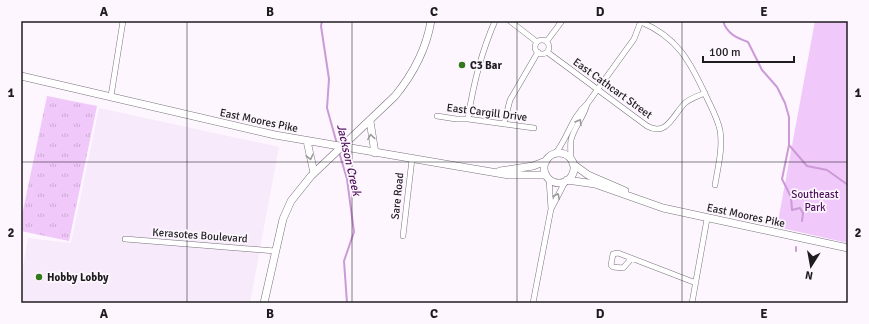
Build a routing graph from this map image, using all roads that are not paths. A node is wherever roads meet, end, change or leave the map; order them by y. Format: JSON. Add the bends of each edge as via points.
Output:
{"nodes":[{"id":1,"x":123,"y":21,"type":"edge"},
{"id":2,"x":431,"y":21,"type":"edge"},
{"id":3,"x":495,"y":21,"type":"edge"},
{"id":4,"x":510,"y":21,"type":"edge"},
{"id":5,"x":562,"y":21,"type":"edge"},
{"id":6,"x":641,"y":22,"type":"edge"},
{"id":7,"x":547,"y":41,"type":"junction"},
{"id":8,"x":537,"y":42,"type":"junction"},
{"id":9,"x":538,"y":52,"type":"junction"},
{"id":10,"x":547,"y":52,"type":"junction"},
{"id":11,"x":21,"y":76,"type":"edge"},
{"id":12,"x":598,"y":89,"type":"junction"},
{"id":13,"x":704,"y":93,"type":"junction"},
{"id":14,"x":111,"y":96,"type":"junction"},
{"id":15,"x":587,"y":104,"type":"junction"},
{"id":16,"x":437,"y":116,"type":"dead end"},
{"id":17,"x":468,"y":119,"type":"junction"},
{"id":18,"x":370,"y":122,"type":"junction"},
{"id":19,"x":504,"y":124,"type":"junction"},
{"id":20,"x":534,"y":128,"type":"dead end"},
{"id":21,"x":307,"y":140,"type":"junction"},
{"id":22,"x":345,"y":147,"type":"junction"},
{"id":23,"x":375,"y":153,"type":"junction"},
{"id":24,"x":555,"y":154,"type":"junction"},
{"id":25,"x":412,"y":159,"type":"junction"},
{"id":26,"x":546,"y":161,"type":"junction"},
{"id":27,"x":572,"y":162,"type":"junction"},
{"id":28,"x":496,"y":172,"type":"junction"},
{"id":29,"x":314,"y":173,"type":"junction"},
{"id":30,"x":547,"y":177,"type":"junction"},
{"id":31,"x":566,"y":181,"type":"junction"},
{"id":32,"x":715,"y":185,"type":"dead end"},
{"id":33,"x":641,"y":200,"type":"junction"},
{"id":34,"x":551,"y":209,"type":"junction"},
{"id":35,"x":707,"y":219,"type":"junction"},
{"id":36,"x":403,"y":236,"type":"dead end"},
{"id":37,"x":125,"y":239,"type":"dead end"},
{"id":38,"x":848,"y":248,"type":"edge"},
{"id":39,"x":275,"y":251,"type":"junction"},
{"id":40,"x":631,"y":259,"type":"dead end"},
{"id":41,"x":696,"y":283,"type":"junction"},
{"id":42,"x":264,"y":303,"type":"edge"},
{"id":43,"x":533,"y":303,"type":"edge"},
{"id":44,"x":692,"y":303,"type":"edge"}],
"edges":[{"from":1,"to":14,"type":"street"},
{"from":2,"to":18,"type":"main road","via":[[424,49],[407,82]]},
{"from":3,"to":17,"type":"street","via":[[483,50]]},
{"from":4,"to":8,"type":"street"},
{"from":5,"to":7,"type":"street"},
{"from":6,"to":12,"type":"street","via":[[634,39]]},
{"from":6,"to":13,"type":"street","via":[[653,27],[680,48],[694,69]]},
{"from":7,"to":8,"type":"street"},
{"from":7,"to":10,"type":"street"},
{"from":8,"to":9,"type":"street","via":[[535,46]]},
{"from":9,"to":10,"type":"street"},
{"from":9,"to":19,"type":"street","via":[[510,100]]},
{"from":10,"to":12,"type":"street","name":"East Cathcart Street"},
{"from":11,"to":14,"type":"main road","name":"East Moores Pike"},
{"from":12,"to":13,"type":"street","name":"East Cathcart Street","via":[[647,126],[659,130],[668,124],[690,99]]},
{"from":12,"to":15,"type":"street"},
{"from":13,"to":32,"type":"street","via":[[720,130]]},
{"from":14,"to":21,"type":"main road","name":"East Moores Pike","via":[[212,121]]},
{"from":15,"to":24,"type":"street","via":[[570,125]]},
{"from":27,"to":15,"type":"street","one_way":true,"via":[[571,140]]},
{"from":16,"to":17,"type":"street","name":"East Cargill Drive"},
{"from":17,"to":19,"type":"street","name":"East Cargill Drive"},
{"from":18,"to":22,"type":"main road"},
{"from":23,"to":18,"type":"main road","one_way":true},
{"from":19,"to":20,"type":"street","name":"East Cargill Drive"},
{"from":21,"to":22,"type":"main road","name":"East Moores Pike"},
{"from":21,"to":29,"type":"main road","one_way":true},
{"from":22,"to":23,"type":"main road","name":"East Moores Pike"},
{"from":22,"to":29,"type":"main road"},
{"from":23,"to":25,"type":"main road","name":"East Moores Pike"},
{"from":24,"to":26,"type":"main road"},
{"from":24,"to":27,"type":"main road","via":[[565,155]]},
{"from":25,"to":28,"type":"main road","name":"East Moores Pike"},
{"from":25,"to":36,"type":"street","name":"Sare Road"},
{"from":26,"to":28,"type":"main road","name":"East Moores Pike","via":[[533,166]]},
{"from":26,"to":30,"type":"main road","via":[[544,170]]},
{"from":27,"to":31,"type":"main road","via":[[573,173]]},
{"from":27,"to":33,"type":"main road","name":"East Moores Pike","via":[[588,175],[610,183]]},
{"from":28,"to":30,"type":"main road","name":"East Moores Pike"},
{"from":29,"to":39,"type":"main road","via":[[291,201],[283,219]]},
{"from":30,"to":31,"type":"main road","via":[[558,183]]},
{"from":30,"to":34,"type":"street"},
{"from":31,"to":33,"type":"main road","name":"East Moores Pike","via":[[588,182]]},
{"from":34,"to":31,"type":"street","one_way":true},
{"from":33,"to":35,"type":"main road","name":"East Moores Pike"},
{"from":34,"to":43,"type":"street"},
{"from":35,"to":38,"type":"main road","name":"East Moores Pike"},
{"from":35,"to":41,"type":"street"},
{"from":37,"to":39,"type":"street","name":"Kerasotes Boulevard"},
{"from":39,"to":42,"type":"main road"},
{"from":40,"to":41,"type":"street"},
{"from":41,"to":44,"type":"street"}]}
